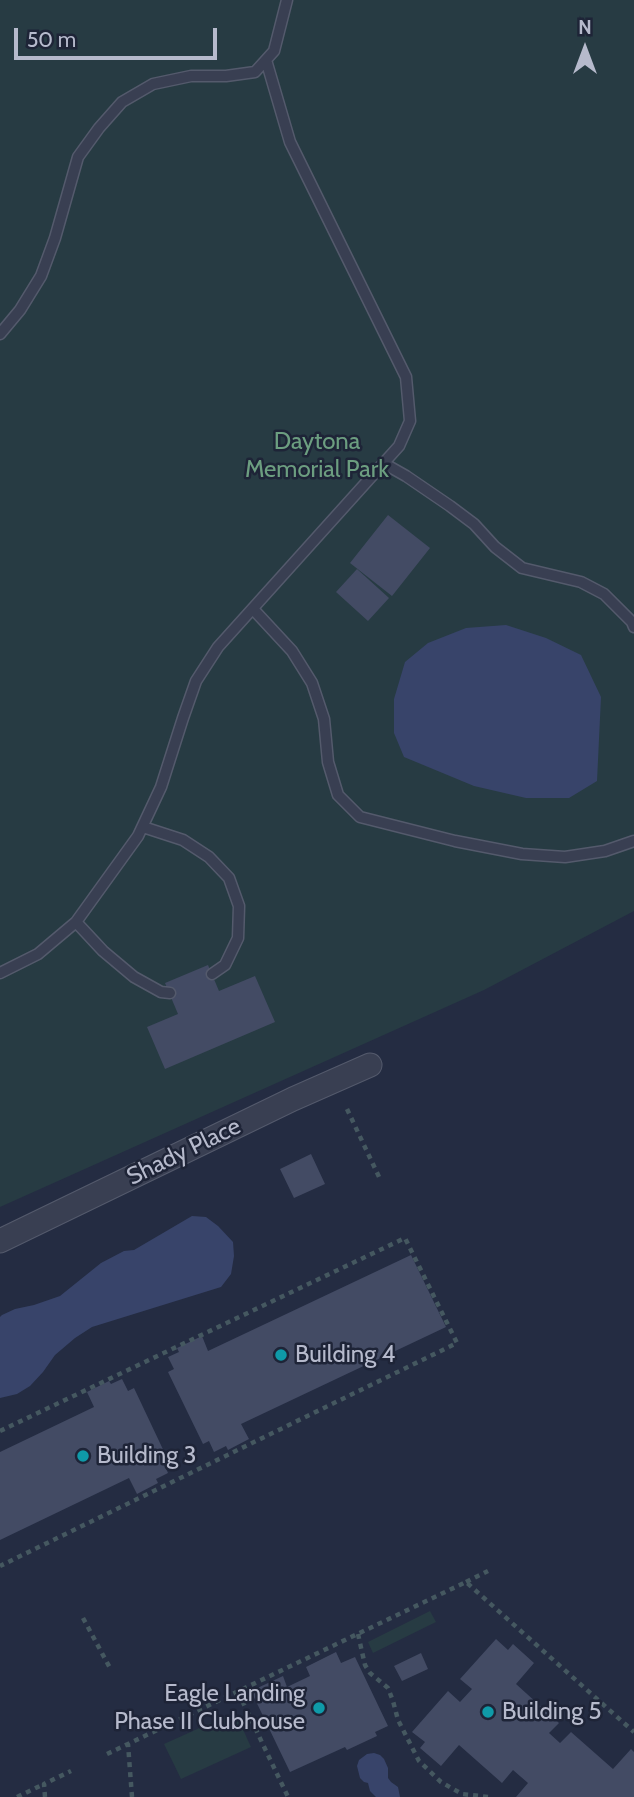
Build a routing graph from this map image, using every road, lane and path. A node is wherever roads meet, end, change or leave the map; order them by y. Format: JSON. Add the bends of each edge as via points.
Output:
{"nodes":[{"id":1,"x":287,"y":0,"type":"edge"},
{"id":2,"x":266,"y":60,"type":"junction"},
{"id":3,"x":0,"y":334,"type":"edge"},
{"id":4,"x":383,"y":463,"type":"junction"},
{"id":5,"x":253,"y":609,"type":"junction"},
{"id":6,"x":634,"y":627,"type":"edge"},
{"id":7,"x":143,"y":827,"type":"junction"},
{"id":8,"x":634,"y":841,"type":"edge"},
{"id":9,"x":76,"y":922,"type":"junction"},
{"id":10,"x":0,"y":973,"type":"edge"},
{"id":11,"x":212,"y":974,"type":"dead end"},
{"id":12,"x":170,"y":993,"type":"dead end"},
{"id":13,"x":370,"y":1065,"type":"dead end"},
{"id":14,"x":347,"y":1109,"type":"dead end"},
{"id":15,"x":380,"y":1180,"type":"dead end"},
{"id":16,"x":0,"y":1241,"type":"edge"},
{"id":17,"x":0,"y":1431,"type":"edge"},
{"id":18,"x":0,"y":1566,"type":"edge"},
{"id":19,"x":488,"y":1571,"type":"dead end"},
{"id":20,"x":466,"y":1582,"type":"junction"},
{"id":21,"x":83,"y":1618,"type":"dead end"},
{"id":22,"x":358,"y":1634,"type":"junction"},
{"id":23,"x":110,"y":1668,"type":"dead end"},
{"id":24,"x":237,"y":1692,"type":"junction"},
{"id":25,"x":634,"y":1732,"type":"edge"},
{"id":26,"x":128,"y":1744,"type":"junction"},
{"id":27,"x":107,"y":1754,"type":"dead end"},
{"id":28,"x":71,"y":1771,"type":"dead end"},
{"id":29,"x":44,"y":1784,"type":"junction"},
{"id":30,"x":18,"y":1797,"type":"edge"},
{"id":31,"x":45,"y":1797,"type":"edge"},
{"id":32,"x":132,"y":1797,"type":"edge"},
{"id":33,"x":288,"y":1797,"type":"edge"},
{"id":34,"x":488,"y":1797,"type":"edge"}],
"edges":[{"from":1,"to":2,"type":"lane","via":[[274,51]]},
{"from":2,"to":3,"type":"lane","via":[[254,72],[153,84],[122,102],[78,157],[41,276]]},
{"from":2,"to":4,"type":"lane","via":[[290,142],[406,377],[410,421],[399,446]]},
{"from":4,"to":5,"type":"lane"},
{"from":4,"to":6,"type":"lane","via":[[474,524],[522,568],[581,582],[604,594]]},
{"from":5,"to":7,"type":"lane","via":[[218,647],[196,681]]},
{"from":5,"to":8,"type":"lane","via":[[292,651],[312,682],[338,795],[360,817],[522,854],[565,857],[605,852]]},
{"from":7,"to":9,"type":"lane"},
{"from":7,"to":11,"type":"lane","via":[[183,840],[229,878],[239,906],[237,938],[225,965]]},
{"from":9,"to":10,"type":"lane","via":[[38,954]]},
{"from":9,"to":12,"type":"lane","via":[[134,977]]},
{"from":13,"to":16,"type":"street","name":"Shady Place"},
{"from":14,"to":15,"type":"path"},
{"from":17,"to":18,"type":"path","via":[[405,1238],[457,1343]]},
{"from":19,"to":20,"type":"path"},
{"from":20,"to":22,"type":"path"},
{"from":20,"to":25,"type":"path"},
{"from":21,"to":23,"type":"path"},
{"from":22,"to":24,"type":"path"},
{"from":22,"to":34,"type":"path","via":[[365,1665],[388,1688],[419,1760],[441,1782],[462,1794]]},
{"from":24,"to":26,"type":"path"},
{"from":24,"to":33,"type":"path"},
{"from":26,"to":27,"type":"path"},
{"from":26,"to":32,"type":"path"},
{"from":28,"to":29,"type":"path"},
{"from":29,"to":30,"type":"path"},
{"from":29,"to":31,"type":"path"}]}
